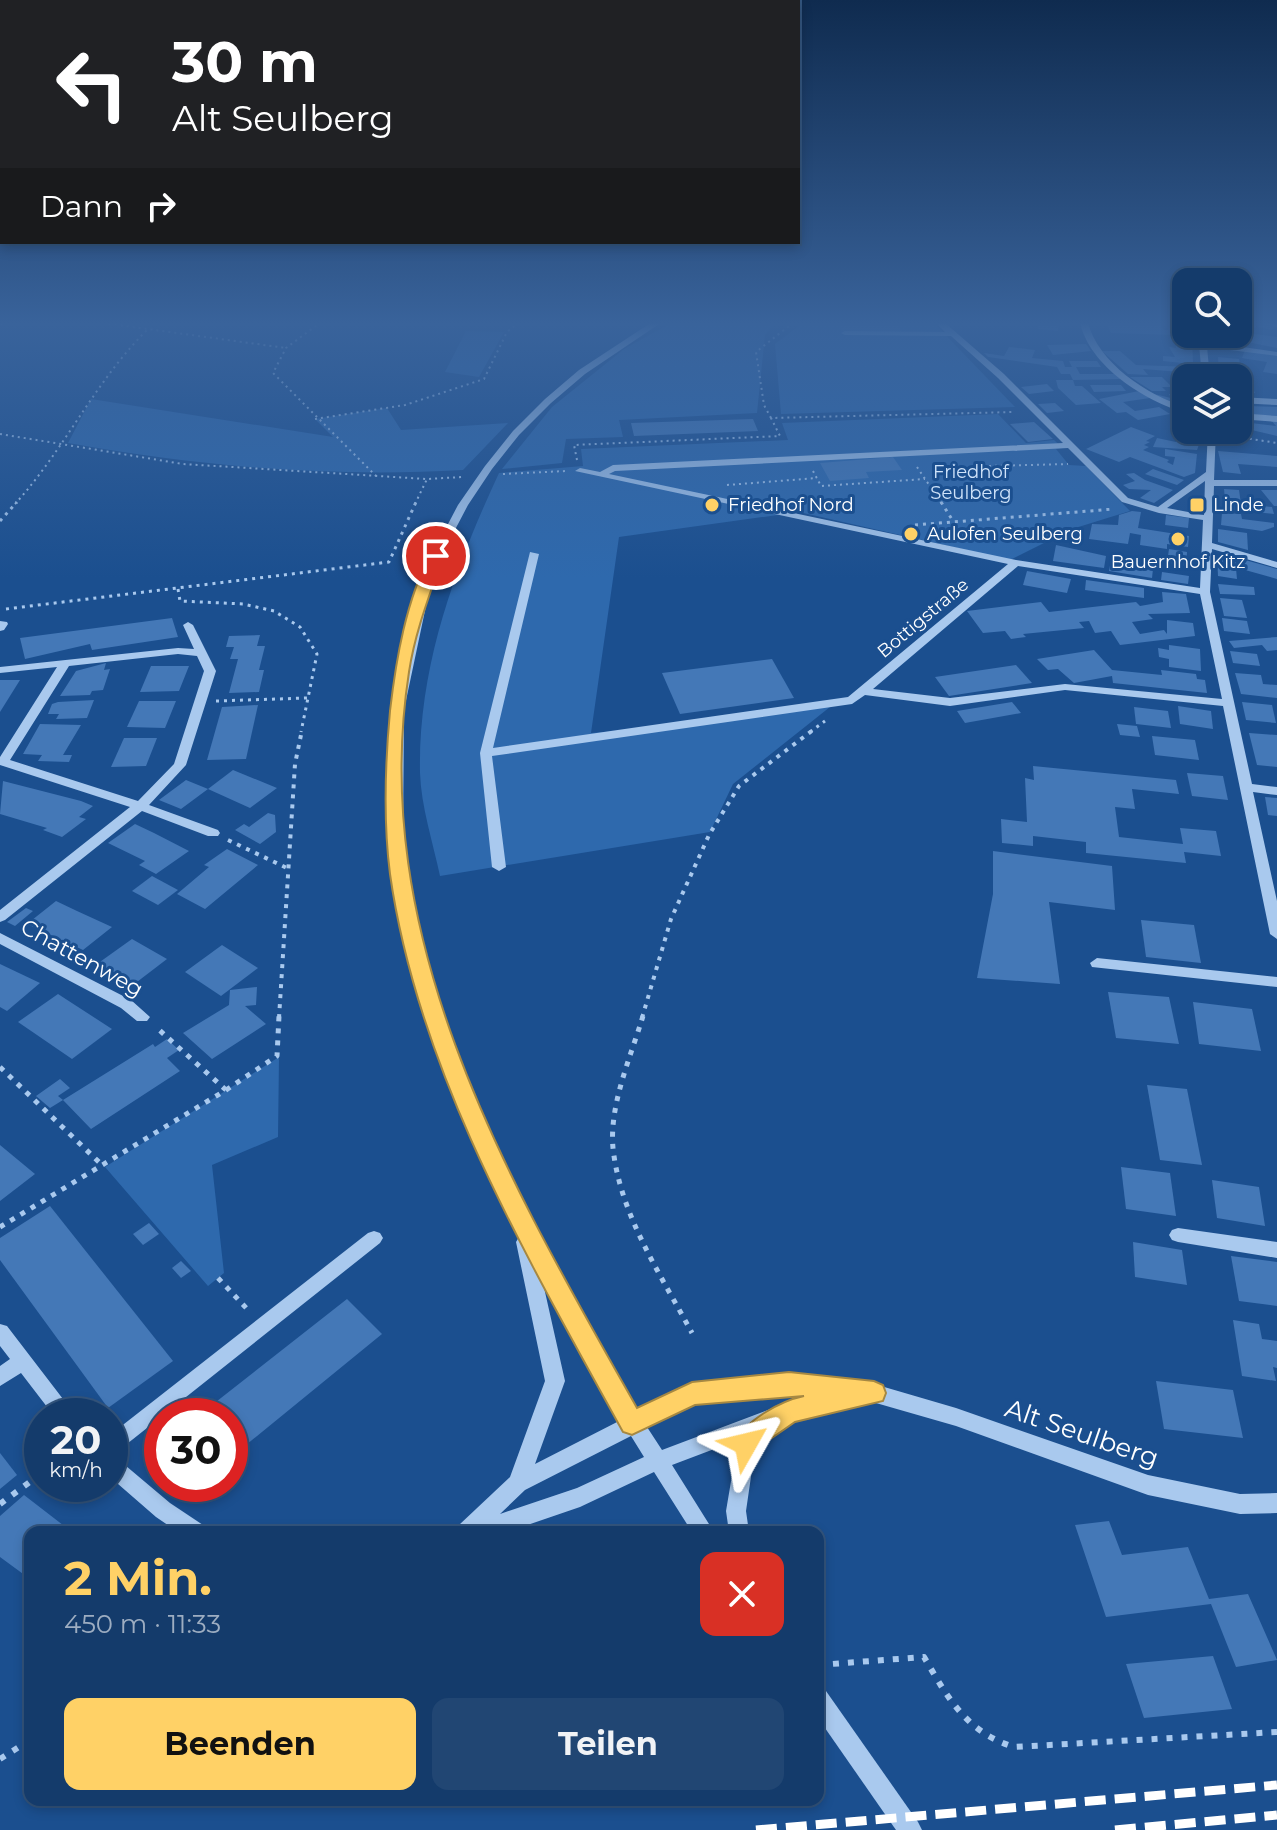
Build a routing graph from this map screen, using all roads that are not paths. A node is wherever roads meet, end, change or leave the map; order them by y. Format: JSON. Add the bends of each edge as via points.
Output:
{"nodes":[{"id":1,"x":540,"y":407,"type":"edge"},
{"id":2,"x":1031,"y":407,"type":"edge"},
{"id":3,"x":1252,"y":417,"type":"edge"},
{"id":4,"x":1277,"y":419,"type":"edge"},
{"id":5,"x":1211,"y":444,"type":"edge"},
{"id":6,"x":1070,"y":445,"type":"junction"},
{"id":7,"x":580,"y":471,"type":"road end"},
{"id":8,"x":602,"y":475,"type":"junction"},
{"id":9,"x":1210,"y":478,"type":"junction"},
{"id":10,"x":1277,"y":483,"type":"edge"},
{"id":11,"x":1159,"y":510,"type":"junction"},
{"id":12,"x":1207,"y":518,"type":"junction"},
{"id":13,"x":1208,"y":545,"type":"junction"},
{"id":14,"x":534,"y":554,"type":"dead end"},
{"id":15,"x":1016,"y":563,"type":"junction"},
{"id":16,"x":1277,"y":565,"type":"edge"},
{"id":17,"x":1205,"y":592,"type":"junction"},
{"id":18,"x":188,"y":625,"type":"dead end"},
{"id":19,"x":201,"y":653,"type":"junction"},
{"id":20,"x":65,"y":663,"type":"junction"},
{"id":21,"x":0,"y":670,"type":"edge"},
{"id":22,"x":863,"y":691,"type":"junction"},
{"id":23,"x":1228,"y":703,"type":"junction"},
{"id":24,"x":486,"y":753,"type":"junction"},
{"id":25,"x":2,"y":762,"type":"edge"},
{"id":26,"x":1246,"y":787,"type":"junction"},
{"id":27,"x":1277,"y":791,"type":"edge"},
{"id":28,"x":140,"y":806,"type":"junction"},
{"id":29,"x":213,"y":833,"type":"road end"},
{"id":30,"x":499,"y":867,"type":"dead end"},
{"id":31,"x":0,"y":917,"type":"edge"},
{"id":32,"x":1277,"y":934,"type":"edge"},
{"id":33,"x":0,"y":938,"type":"edge"},
{"id":34,"x":1097,"y":963,"type":"dead end"},
{"id":35,"x":1277,"y":982,"type":"edge"},
{"id":36,"x":142,"y":1017,"type":"road end"},
{"id":37,"x":522,"y":1226,"type":"junction"},
{"id":38,"x":1178,"y":1235,"type":"dead end"},
{"id":39,"x":374,"y":1238,"type":"dead end"},
{"id":40,"x":1277,"y":1250,"type":"edge"},
{"id":41,"x":0,"y":1332,"type":"edge"},
{"id":42,"x":21,"y":1362,"type":"junction"},
{"id":43,"x":0,"y":1377,"type":"edge"},
{"id":44,"x":874,"y":1393,"type":"junction"},
{"id":45,"x":51,"y":1398,"type":"edge"},
{"id":46,"x":789,"y":1411,"type":"junction"},
{"id":47,"x":632,"y":1423,"type":"junction"},
{"id":48,"x":128,"y":1433,"type":"edge"},
{"id":49,"x":652,"y":1463,"type":"junction"},
{"id":50,"x":128,"y":1480,"type":"edge"},
{"id":51,"x":518,"y":1483,"type":"junction"},
{"id":52,"x":1277,"y":1503,"type":"edge"},
{"id":53,"x":187,"y":1526,"type":"edge"},
{"id":54,"x":472,"y":1526,"type":"edge"},
{"id":55,"x":495,"y":1526,"type":"edge"},
{"id":56,"x":699,"y":1526,"type":"edge"},
{"id":57,"x":738,"y":1526,"type":"edge"},
{"id":58,"x":824,"y":1708,"type":"edge"},
{"id":59,"x":910,"y":1830,"type":"edge"}],
"edges":[{"from":1,"to":37,"type":"street","via":[[480,475],[436,556],[402,672],[392,770],[399,872],[411,937],[473,1116]]},
{"from":2,"to":6,"type":"street"},
{"from":3,"to":4,"type":"street"},
{"from":5,"to":9,"type":"street"},
{"from":6,"to":8,"type":"street","via":[[613,468]]},
{"from":6,"to":11,"type":"street","via":[[1125,500]]},
{"from":7,"to":8,"type":"street"},
{"from":8,"to":15,"type":"street"},
{"from":9,"to":10,"type":"street"},
{"from":9,"to":11,"type":"street"},
{"from":9,"to":12,"type":"street"},
{"from":11,"to":12,"type":"street"},
{"from":12,"to":13,"type":"street"},
{"from":13,"to":16,"type":"street"},
{"from":13,"to":17,"type":"street"},
{"from":14,"to":24,"type":"street"},
{"from":15,"to":17,"type":"street"},
{"from":15,"to":22,"type":"street","name":"Bottigstraße"},
{"from":17,"to":23,"type":"street"},
{"from":18,"to":19,"type":"street","name":"Chattenweg"},
{"from":19,"to":20,"type":"street"},
{"from":19,"to":28,"type":"street","name":"Chattenweg","via":[[210,671],[180,765]]},
{"from":20,"to":21,"type":"street"},
{"from":20,"to":25,"type":"street"},
{"from":22,"to":23,"type":"street","via":[[950,702],[1065,687]]},
{"from":22,"to":24,"type":"street","name":"Bottigstraße","via":[[852,700]]},
{"from":23,"to":26,"type":"street"},
{"from":24,"to":30,"type":"street"},
{"from":25,"to":28,"type":"street"},
{"from":26,"to":27,"type":"street"},
{"from":26,"to":32,"type":"street"},
{"from":28,"to":29,"type":"street"},
{"from":28,"to":31,"type":"street","name":"Chattenweg"},
{"from":33,"to":36,"type":"street","name":"Chattenweg"},
{"from":34,"to":35,"type":"street"},
{"from":37,"to":47,"type":"street"},
{"from":37,"to":51,"type":"street","via":[[555,1381]]},
{"from":38,"to":40,"type":"street"},
{"from":39,"to":48,"type":"street"},
{"from":41,"to":42,"type":"street"},
{"from":42,"to":43,"type":"street"},
{"from":42,"to":45,"type":"street"},
{"from":44,"to":46,"type":"street","name":"Alt Seulberg"},
{"from":44,"to":47,"type":"street","name":"Alt Seulberg","via":[[789,1383],[692,1394]]},
{"from":44,"to":52,"type":"street","name":"Alt Seulberg","via":[[1148,1485],[1240,1504]]},
{"from":46,"to":49,"type":"street","name":"Alt Seulberg"},
{"from":46,"to":57,"type":"street","name":"Alt Seulberg","via":[[746,1444]]},
{"from":47,"to":49,"type":"street"},
{"from":47,"to":51,"type":"street","name":"Alt Seulberg"},
{"from":49,"to":55,"type":"street","name":"Alt Seulberg","via":[[580,1497]]},
{"from":49,"to":56,"type":"street"},
{"from":50,"to":53,"type":"street"},
{"from":51,"to":54,"type":"street"},
{"from":58,"to":59,"type":"street"}]}
